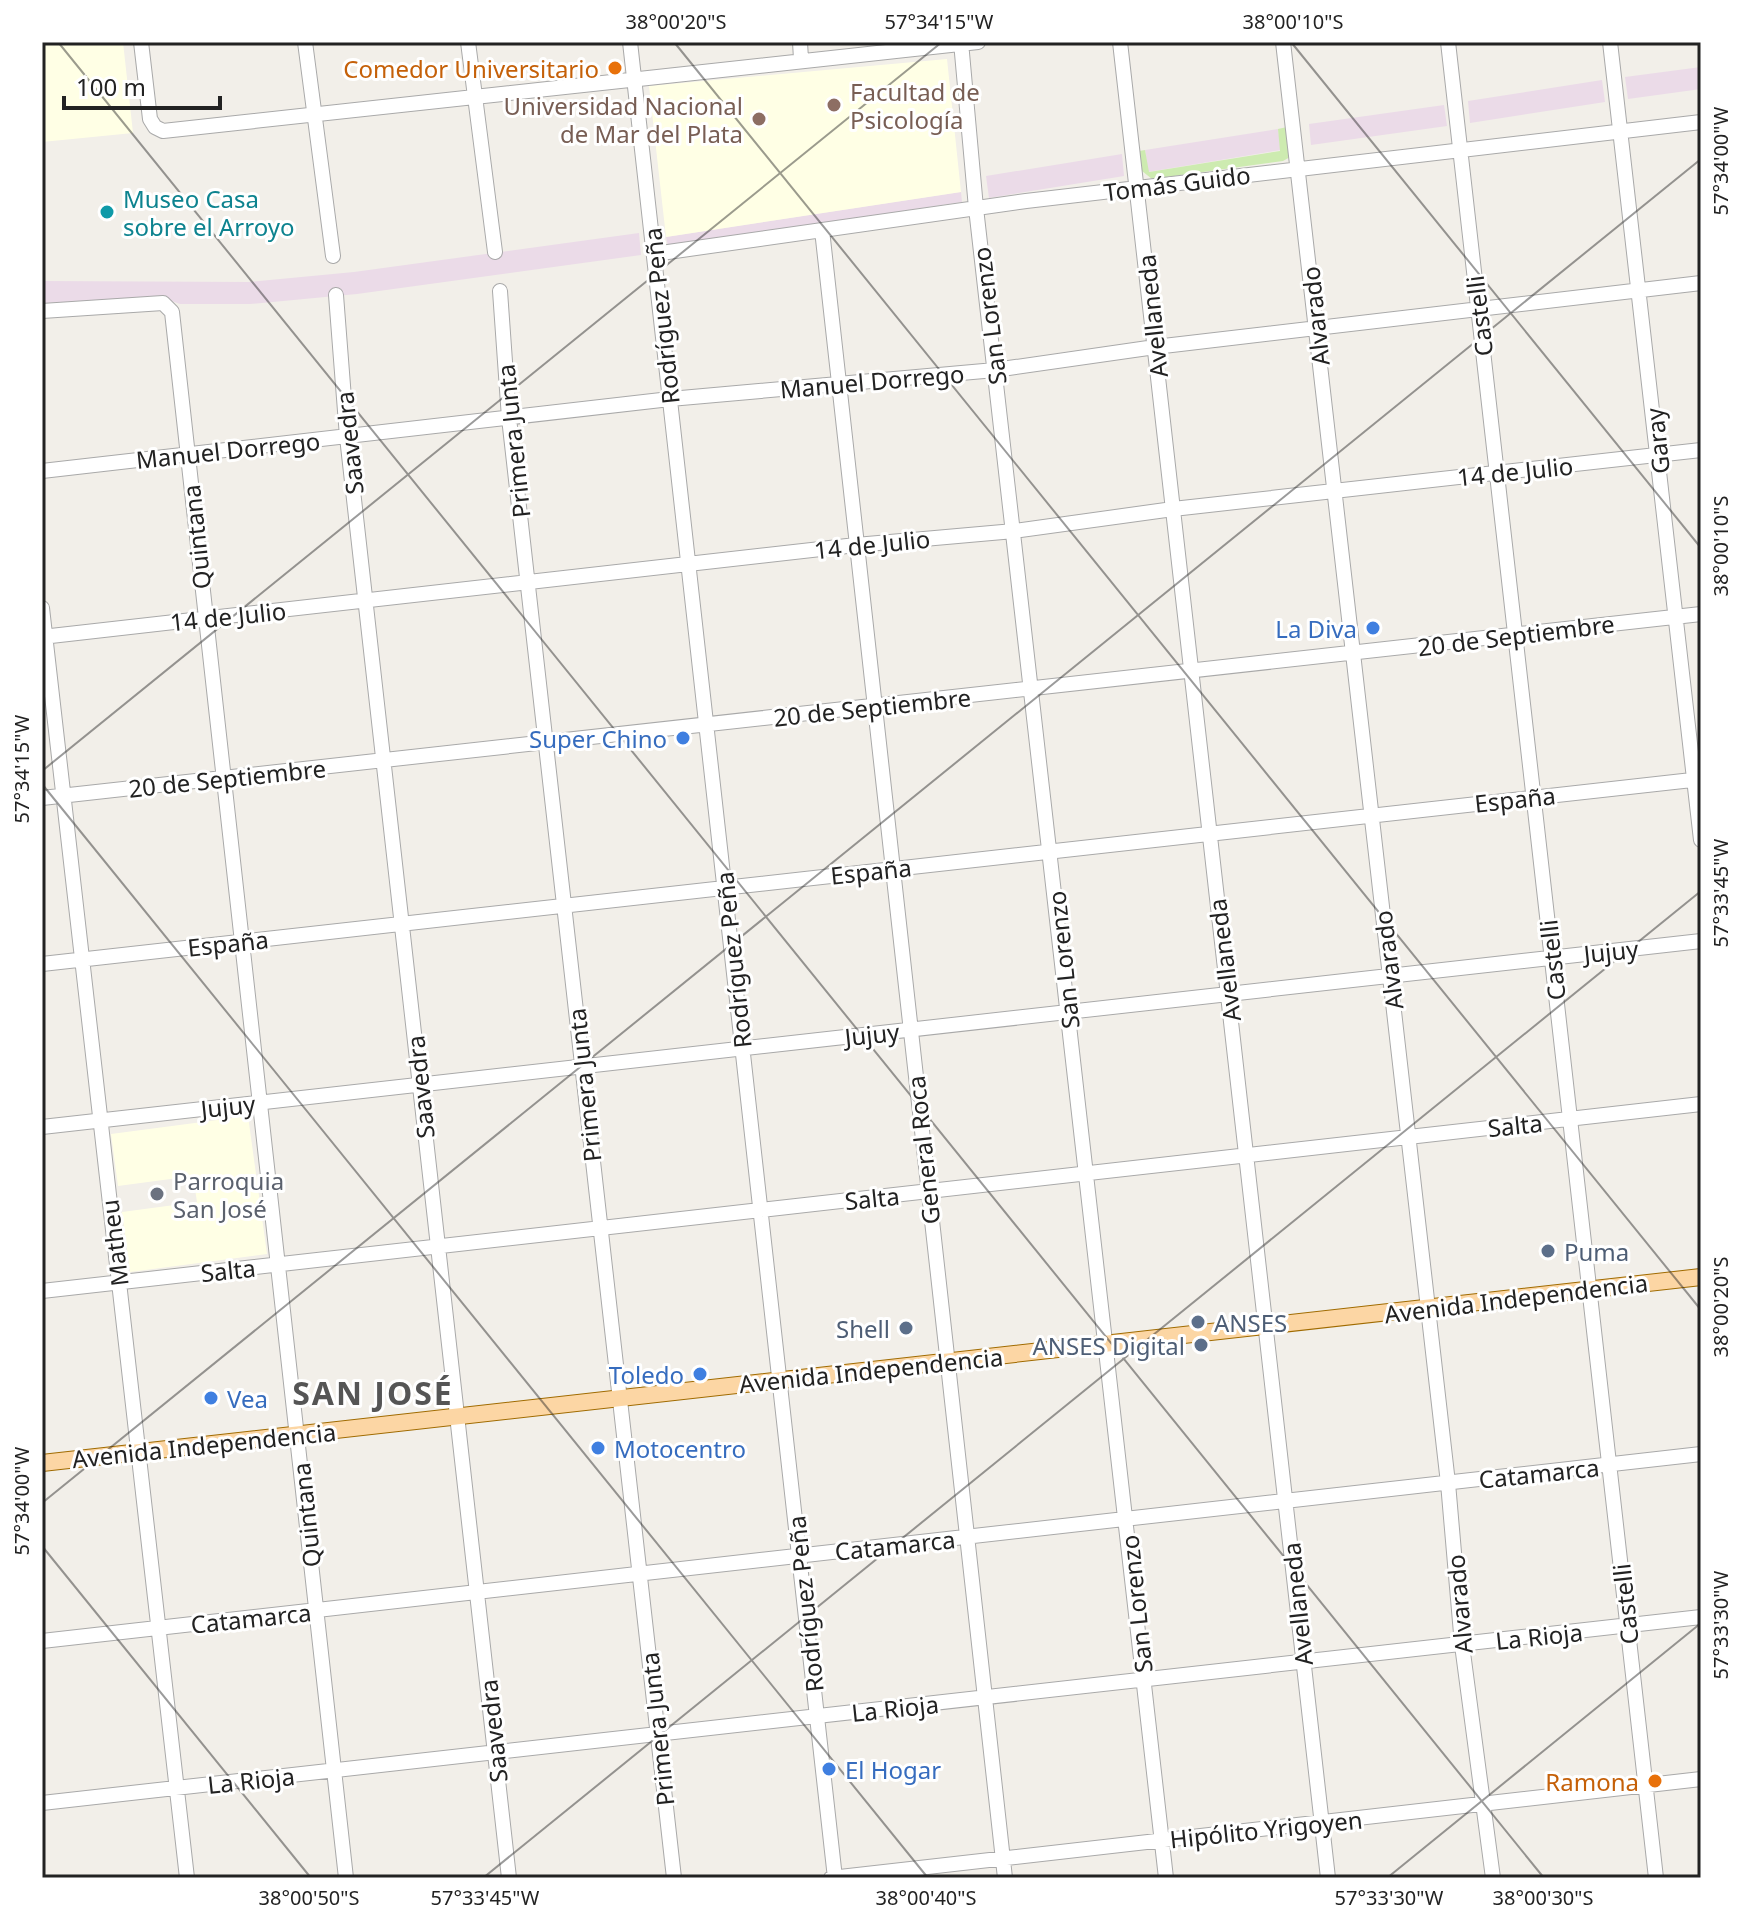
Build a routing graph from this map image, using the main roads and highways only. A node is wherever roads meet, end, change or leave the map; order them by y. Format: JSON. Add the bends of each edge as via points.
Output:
{"nodes":[{"id":1,"x":1701,"y":1277,"type":"edge"},
{"id":2,"x":42,"y":1463,"type":"edge"}],
"edges":[{"from":1,"to":2,"type":"main road","name":"Avenida Independencia"}]}
